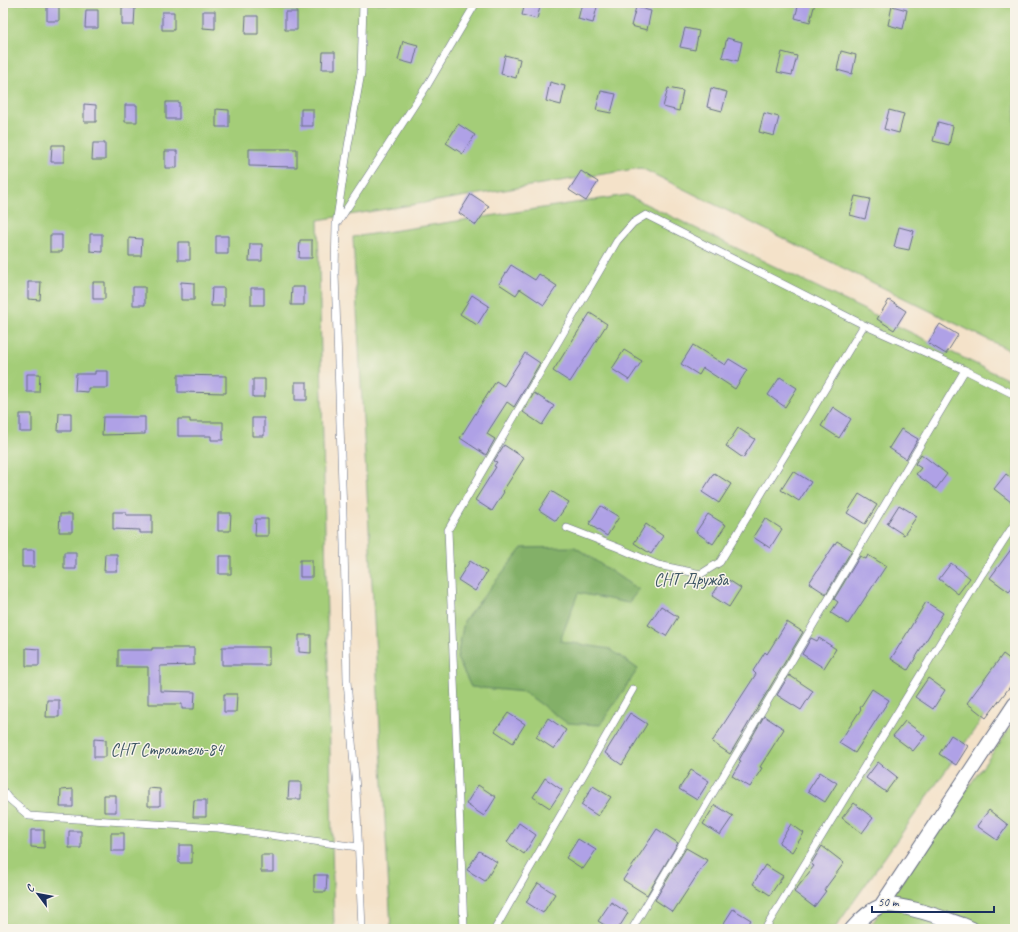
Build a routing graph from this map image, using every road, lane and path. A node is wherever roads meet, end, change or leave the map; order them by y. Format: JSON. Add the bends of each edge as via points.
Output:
{"nodes":[{"id":1,"x":363,"y":3,"type":"edge"},
{"id":2,"x":476,"y":3,"type":"edge"},
{"id":3,"x":336,"y":224,"type":"junction"},
{"id":4,"x":864,"y":325,"type":"junction"},
{"id":5,"x":965,"y":370,"type":"junction"},
{"id":6,"x":1015,"y":395,"type":"edge"},
{"id":7,"x":1015,"y":523,"type":"edge"},
{"id":8,"x":567,"y":528,"type":"dead end"},
{"id":9,"x":632,"y":689,"type":"dead end"},
{"id":10,"x":1015,"y":704,"type":"edge"},
{"id":11,"x":3,"y":791,"type":"edge"},
{"id":12,"x":358,"y":847,"type":"junction"},
{"id":13,"x":881,"y":906,"type":"junction"},
{"id":14,"x":362,"y":929,"type":"edge"},
{"id":15,"x":464,"y":929,"type":"edge"},
{"id":16,"x":495,"y":929,"type":"edge"},
{"id":17,"x":632,"y":929,"type":"edge"},
{"id":18,"x":765,"y":929,"type":"edge"},
{"id":19,"x":852,"y":929,"type":"edge"},
{"id":20,"x":972,"y":929,"type":"edge"}],
"edges":[{"from":1,"to":3,"type":"lane","via":[[361,73]]},
{"from":2,"to":3,"type":"lane","via":[[428,84]]},
{"from":3,"to":12,"type":"lane","via":[[335,273],[347,681]]},
{"from":4,"to":5,"type":"lane"},
{"from":4,"to":8,"type":"lane","via":[[720,562],[701,574],[658,565]]},
{"from":4,"to":15,"type":"lane","via":[[646,215],[633,223],[617,241],[448,530]]},
{"from":5,"to":6,"type":"lane"},
{"from":5,"to":17,"type":"lane"},
{"from":7,"to":18,"type":"lane"},
{"from":9,"to":16,"type":"lane"},
{"from":10,"to":13,"type":"street"},
{"from":11,"to":12,"type":"lane","via":[[29,816],[218,828]]},
{"from":12,"to":14,"type":"lane"},
{"from":13,"to":19,"type":"street","via":[[861,918]]},
{"from":13,"to":20,"type":"street","via":[[902,906]]}]}
